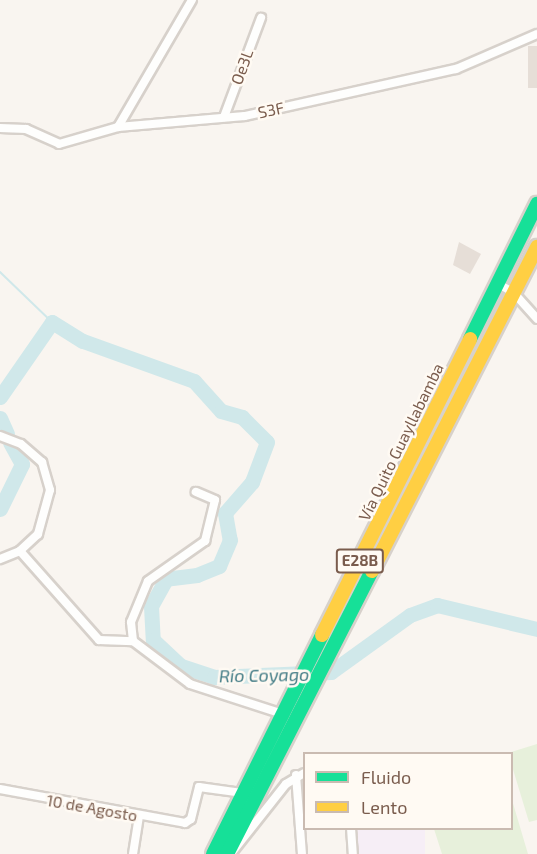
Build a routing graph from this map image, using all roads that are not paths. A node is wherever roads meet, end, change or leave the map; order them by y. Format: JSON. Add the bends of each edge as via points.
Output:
{"nodes":[{"id":1,"x":192,"y":0,"type":"edge"},
{"id":2,"x":261,"y":18,"type":"dead end"},
{"id":3,"x":537,"y":34,"type":"edge"},
{"id":4,"x":224,"y":117,"type":"junction"},
{"id":5,"x":118,"y":127,"type":"junction"},
{"id":6,"x":0,"y":128,"type":"edge"},
{"id":7,"x":537,"y":204,"type":"edge"},
{"id":8,"x":537,"y":247,"type":"edge"},
{"id":9,"x":498,"y":284,"type":"junction"},
{"id":10,"x":513,"y":292,"type":"junction"},
{"id":11,"x":537,"y":319,"type":"edge"},
{"id":12,"x":0,"y":436,"type":"edge"},
{"id":13,"x":196,"y":492,"type":"dead end"},
{"id":14,"x":20,"y":551,"type":"junction"},
{"id":15,"x":0,"y":559,"type":"edge"},
{"id":16,"x":133,"y":641,"type":"junction"},
{"id":17,"x":283,"y":714,"type":"junction"},
{"id":18,"x":303,"y":773,"type":"edge"},
{"id":19,"x":296,"y":775,"type":"junction"},
{"id":20,"x":0,"y":789,"type":"edge"},
{"id":21,"x":242,"y":793,"type":"junction"},
{"id":22,"x":139,"y":817,"type":"junction"},
{"id":23,"x":351,"y":830,"type":"edge"},
{"id":24,"x":133,"y":854,"type":"edge"},
{"id":25,"x":213,"y":854,"type":"edge"},
{"id":26,"x":228,"y":854,"type":"edge"},
{"id":27,"x":302,"y":854,"type":"edge"},
{"id":28,"x":353,"y":854,"type":"edge"}],
"edges":[{"from":1,"to":5,"type":"street"},
{"from":2,"to":4,"type":"street","name":"Oe3L"},
{"from":3,"to":4,"type":"street","name":"S3F","via":[[456,69]]},
{"from":4,"to":5,"type":"street","name":"S3F"},
{"from":5,"to":6,"type":"street","name":"S3F","via":[[59,144],[26,129]]},
{"from":7,"to":9,"type":"highway","name":"Vía Quito Guayllabamba","number":"E28B"},
{"from":8,"to":10,"type":"highway","number":"E28B"},
{"from":9,"to":10,"type":"street"},
{"from":9,"to":17,"type":"highway","name":"Vía Quito Guayllabamba","number":"E28B"},
{"from":10,"to":11,"type":"street"},
{"from":10,"to":26,"type":"highway","number":"E28B"},
{"from":12,"to":14,"type":"street","via":[[21,444],[49,473],[45,520]]},
{"from":13,"to":16,"type":"street","via":[[215,500],[205,541],[148,581],[131,622]]},
{"from":14,"to":15,"type":"street"},
{"from":14,"to":16,"type":"street","via":[[99,640]]},
{"from":16,"to":17,"type":"street","via":[[190,684]]},
{"from":17,"to":21,"type":"highway","name":"Vía Quito Guayllabamba","number":"E28B"},
{"from":18,"to":19,"type":"street"},
{"from":19,"to":26,"type":"street"},
{"from":19,"to":27,"type":"street"},
{"from":20,"to":22,"type":"street","name":"10 de Agosto"},
{"from":21,"to":22,"type":"street","name":"10 de Agosto","via":[[199,787],[191,819],[185,823]]},
{"from":21,"to":25,"type":"highway","name":"Vía Quito Guayllabamba","number":"E28B"},
{"from":22,"to":24,"type":"street"},
{"from":23,"to":28,"type":"street"}]}
